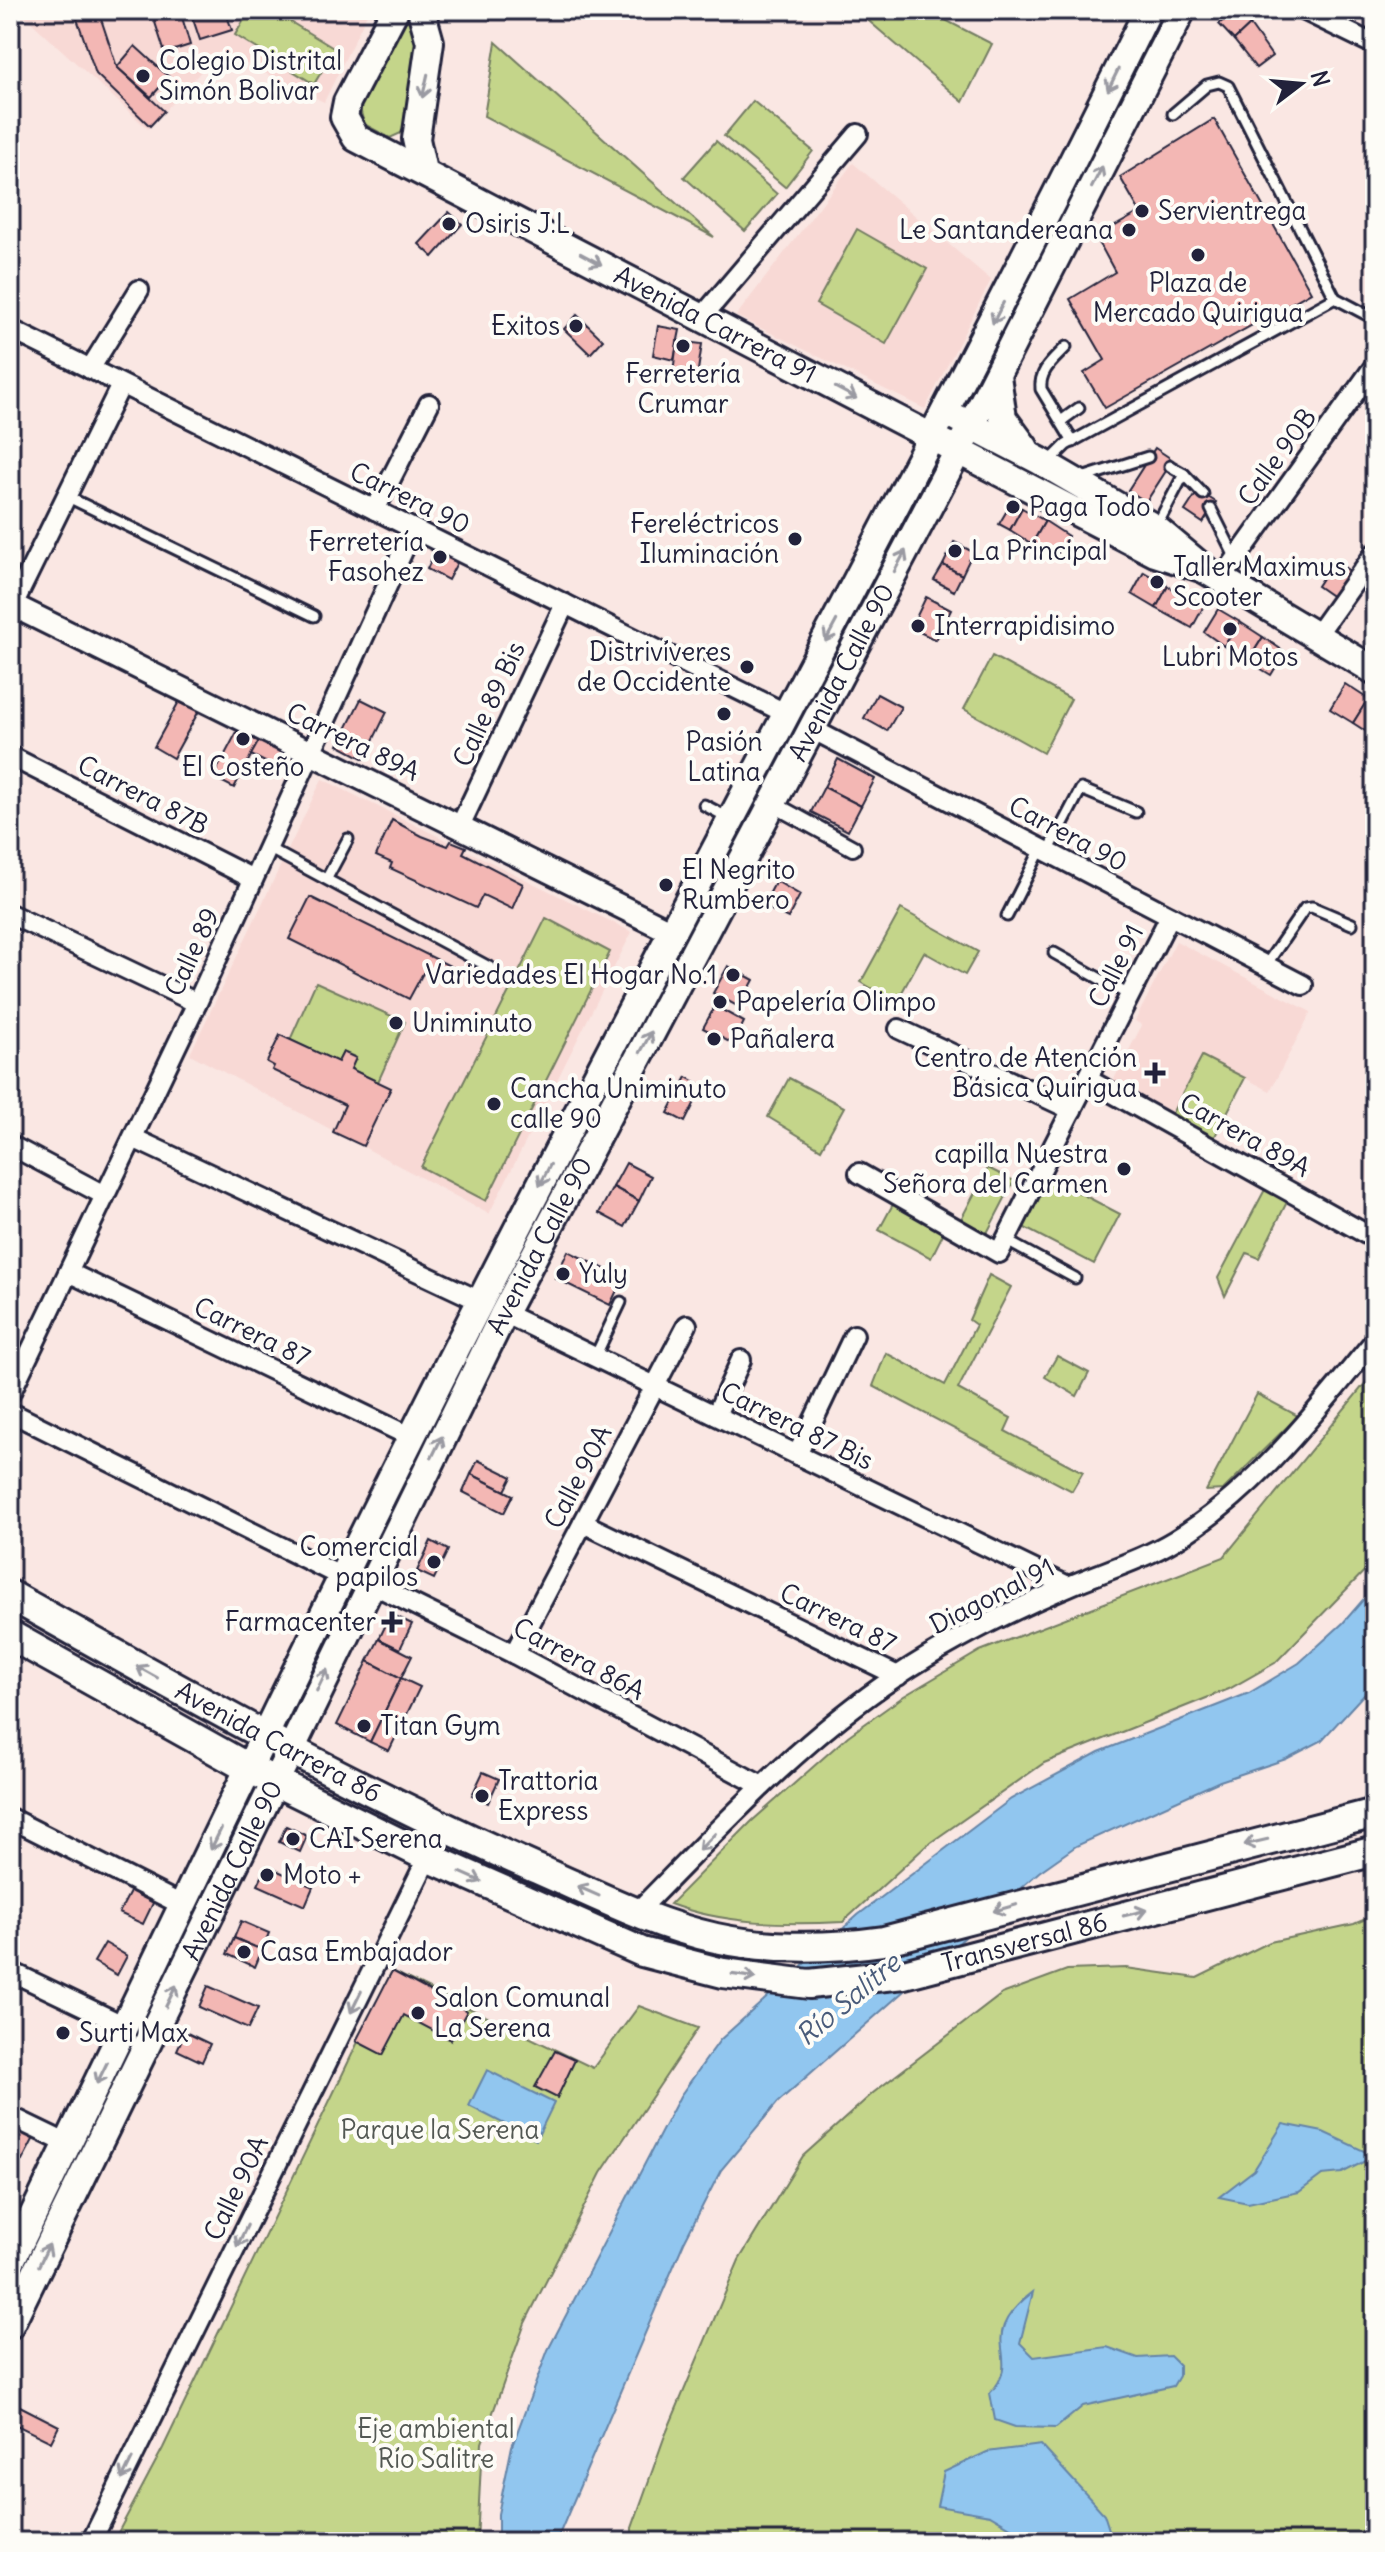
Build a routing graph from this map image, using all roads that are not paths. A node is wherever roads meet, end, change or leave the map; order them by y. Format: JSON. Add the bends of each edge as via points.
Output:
{"nodes":[{"id":1,"x":395,"y":10,"type":"edge"},
{"id":2,"x":421,"y":10,"type":"edge"},
{"id":3,"x":1148,"y":10,"type":"edge"},
{"id":4,"x":1182,"y":10,"type":"edge"},
{"id":5,"x":1303,"y":10,"type":"edge"},
{"id":6,"x":1375,"y":45,"type":"edge"},
{"id":7,"x":1173,"y":114,"type":"dead end"},
{"id":8,"x":858,"y":134,"type":"dead end"},
{"id":9,"x":423,"y":171,"type":"junction"},
{"id":10,"x":139,"y":290,"type":"dead end"},
{"id":11,"x":1335,"y":298,"type":"junction"},
{"id":12,"x":702,"y":317,"type":"junction"},
{"id":13,"x":1375,"y":319,"type":"edge"},
{"id":14,"x":10,"y":329,"type":"edge"},
{"id":15,"x":1066,"y":347,"type":"dead end"},
{"id":16,"x":1375,"y":365,"type":"edge"},
{"id":17,"x":90,"y":369,"type":"junction"},
{"id":18,"x":998,"y":371,"type":"junction"},
{"id":19,"x":121,"y":385,"type":"junction"},
{"id":20,"x":429,"y":404,"type":"dead end"},
{"id":21,"x":1079,"y":408,"type":"dead end"},
{"id":22,"x":947,"y":413,"type":"junction"},
{"id":23,"x":1061,"y":421,"type":"junction"},
{"id":24,"x":971,"y":426,"type":"junction"},
{"id":25,"x":933,"y":439,"type":"junction"},
{"id":26,"x":1073,"y":442,"type":"junction"},
{"id":27,"x":958,"y":451,"type":"junction"},
{"id":28,"x":1148,"y":457,"type":"dead end"},
{"id":29,"x":1044,"y":463,"type":"junction"},
{"id":30,"x":1170,"y":466,"type":"dead end"},
{"id":31,"x":1184,"y":474,"type":"junction"},
{"id":32,"x":1074,"y":481,"type":"junction"},
{"id":33,"x":1203,"y":494,"type":"dead end"},
{"id":34,"x":68,"y":497,"type":"junction"},
{"id":35,"x":1211,"y":509,"type":"dead end"},
{"id":36,"x":375,"y":510,"type":"junction"},
{"id":37,"x":1155,"y":528,"type":"junction"},
{"id":38,"x":413,"y":529,"type":"junction"},
{"id":39,"x":1375,"y":553,"type":"edge"},
{"id":40,"x":1220,"y":569,"type":"junction"},
{"id":41,"x":11,"y":604,"type":"edge"},
{"id":42,"x":565,"y":604,"type":"junction"},
{"id":43,"x":314,"y":616,"type":"dead end"},
{"id":44,"x":1316,"y":636,"type":"junction"},
{"id":45,"x":1375,"y":671,"type":"edge"},
{"id":46,"x":787,"y":714,"type":"junction"},
{"id":47,"x":810,"y":728,"type":"junction"},
{"id":48,"x":311,"y":753,"type":"junction"},
{"id":49,"x":10,"y":756,"type":"edge"},
{"id":50,"x":771,"y":803,"type":"junction"},
{"id":51,"x":704,"y":805,"type":"dead end"},
{"id":52,"x":1136,"y":812,"type":"dead end"},
{"id":53,"x":732,"y":820,"type":"junction"},
{"id":54,"x":460,"y":826,"type":"junction"},
{"id":55,"x":348,"y":839,"type":"dead end"},
{"id":56,"x":268,"y":848,"type":"junction"},
{"id":57,"x":853,"y":848,"type":"dead end"},
{"id":58,"x":1044,"y":851,"type":"junction"},
{"id":59,"x":327,"y":878,"type":"junction"},
{"id":60,"x":253,"y":879,"type":"junction"},
{"id":61,"x":10,"y":914,"type":"edge"},
{"id":62,"x":1007,"y":916,"type":"dead end"},
{"id":63,"x":1170,"y":916,"type":"junction"},
{"id":64,"x":1352,"y":924,"type":"dead end"},
{"id":65,"x":672,"y":932,"type":"junction"},
{"id":66,"x":1054,"y":953,"type":"dead end"},
{"id":67,"x":1265,"y":966,"type":"junction"},
{"id":68,"x":491,"y":968,"type":"dead end"},
{"id":69,"x":1303,"y":985,"type":"dead end"},
{"id":70,"x":1129,"y":995,"type":"junction"},
{"id":71,"x":197,"y":1003,"type":"junction"},
{"id":72,"x":899,"y":1029,"type":"dead end"},
{"id":73,"x":1089,"y":1080,"type":"junction"},
{"id":74,"x":1072,"y":1110,"type":"junction"},
{"id":75,"x":133,"y":1138,"type":"junction"},
{"id":76,"x":10,"y":1145,"type":"edge"},
{"id":77,"x":859,"y":1173,"type":"dead end"},
{"id":78,"x":104,"y":1195,"type":"junction"},
{"id":79,"x":1375,"y":1239,"type":"edge"},
{"id":80,"x":1002,"y":1246,"type":"junction"},
{"id":81,"x":70,"y":1273,"type":"junction"},
{"id":82,"x":1075,"y":1278,"type":"dead end"},
{"id":83,"x":480,"y":1301,"type":"junction"},
{"id":84,"x":621,"y":1302,"type":"dead end"},
{"id":85,"x":504,"y":1313,"type":"junction"},
{"id":86,"x":687,"y":1325,"type":"dead end"},
{"id":87,"x":854,"y":1335,"type":"dead end"},
{"id":88,"x":1375,"y":1340,"type":"edge"},
{"id":89,"x":18,"y":1357,"type":"edge"},
{"id":90,"x":595,"y":1357,"type":"junction"},
{"id":91,"x":741,"y":1360,"type":"dead end"},
{"id":92,"x":655,"y":1386,"type":"junction"},
{"id":93,"x":10,"y":1394,"type":"edge"},
{"id":94,"x":10,"y":1412,"type":"edge"},
{"id":95,"x":716,"y":1415,"type":"junction"},
{"id":96,"x":411,"y":1437,"type":"junction"},
{"id":97,"x":797,"y":1455,"type":"junction"},
{"id":98,"x":583,"y":1523,"type":"junction"},
{"id":99,"x":342,"y":1577,"type":"junction"},
{"id":100,"x":370,"y":1583,"type":"junction"},
{"id":101,"x":1068,"y":1586,"type":"junction"},
{"id":102,"x":10,"y":1595,"type":"edge"},
{"id":103,"x":10,"y":1635,"type":"edge"},
{"id":104,"x":514,"y":1654,"type":"junction"},
{"id":105,"x":898,"y":1676,"type":"junction"},
{"id":106,"x":277,"y":1744,"type":"junction"},
{"id":107,"x":262,"y":1776,"type":"junction"},
{"id":108,"x":762,"y":1786,"type":"junction"},
{"id":109,"x":1375,"y":1813,"type":"edge"},
{"id":110,"x":10,"y":1818,"type":"edge"},
{"id":111,"x":1375,"y":1851,"type":"edge"},
{"id":112,"x":428,"y":1857,"type":"junction"},
{"id":113,"x":184,"y":1906,"type":"junction"},
{"id":114,"x":637,"y":1912,"type":"junction"},
{"id":115,"x":687,"y":1930,"type":"joint"},
{"id":116,"x":668,"y":1961,"type":"joint"},
{"id":117,"x":10,"y":1971,"type":"edge"},
{"id":118,"x":125,"y":2026,"type":"junction"},
{"id":119,"x":10,"y":2116,"type":"edge"},
{"id":120,"x":68,"y":2144,"type":"junction"},
{"id":121,"x":10,"y":2263,"type":"edge"},
{"id":122,"x":10,"y":2325,"type":"edge"},
{"id":123,"x":91,"y":2542,"type":"edge"}],
"edges":[{"from":1,"to":9,"type":"main road","name":"Avenida Carrera 91","via":[[344,117],[356,138]]},
{"from":2,"to":9,"type":"main road","one_way":true,"via":[[430,42],[416,139]]},
{"from":3,"to":22,"type":"main road","name":"Avenida Calle 90","one_way":true},
{"from":18,"to":4,"type":"main road","name":"Avenida Calle 90","one_way":true},
{"from":5,"to":6,"type":"street"},
{"from":7,"to":11,"type":"lane","via":[[1207,85],[1228,86]]},
{"from":8,"to":12,"type":"street"},
{"from":9,"to":12,"type":"main road","name":"Avenida Carrera 91","one_way":true},
{"from":10,"to":17,"type":"street"},
{"from":11,"to":13,"type":"lane"},
{"from":11,"to":26,"type":"lane"},
{"from":12,"to":25,"type":"main road","name":"Avenida Carrera 91","one_way":true},
{"from":14,"to":17,"type":"street","name":"Carrera 90"},
{"from":15,"to":23,"type":"lane","via":[[1040,380]]},
{"from":16,"to":40,"type":"street","name":"Calle 90B"},
{"from":17,"to":19,"type":"street","name":"Carrera 90"},
{"from":18,"to":24,"type":"main road","name":"Avenida Calle 90"},
{"from":18,"to":29,"type":"main road","via":[[1003,418],[1017,441]]},
{"from":19,"to":34,"type":"street"},
{"from":19,"to":36,"type":"street","name":"Carrera 90"},
{"from":20,"to":36,"type":"street"},
{"from":21,"to":23,"type":"lane"},
{"from":22,"to":24,"type":"main road","name":"Avenida Carrera 91"},
{"from":22,"to":25,"type":"main road","name":"Avenida Calle 90"},
{"from":23,"to":26,"type":"lane"},
{"from":24,"to":27,"type":"main road","name":"Avenida Calle 90"},
{"from":24,"to":29,"type":"main road","name":"Avenida Carrera 91"},
{"from":25,"to":27,"type":"main road","name":"Avenida Carrera 91"},
{"from":25,"to":46,"type":"main road","name":"Avenida Calle 90","one_way":true},
{"from":26,"to":29,"type":"lane"},
{"from":27,"to":40,"type":"main road","name":"Avenida Carrera 91","via":[[1155,553]]},
{"from":47,"to":27,"type":"main road","name":"Avenida Calle 90","one_way":true},
{"from":28,"to":32,"type":"lane"},
{"from":29,"to":32,"type":"main road","name":"Avenida Carrera 91"},
{"from":30,"to":31,"type":"lane"},
{"from":31,"to":33,"type":"lane"},
{"from":31,"to":37,"type":"lane"},
{"from":32,"to":37,"type":"main road","name":"Avenida Carrera 91"},
{"from":34,"to":41,"type":"street"},
{"from":34,"to":43,"type":"lane"},
{"from":35,"to":40,"type":"lane"},
{"from":36,"to":38,"type":"street","name":"Carrera 90"},
{"from":37,"to":40,"type":"main road","name":"Avenida Carrera 91"},
{"from":38,"to":42,"type":"street","name":"Carrera 90"},
{"from":38,"to":48,"type":"street","name":"Calle 89"},
{"from":39,"to":44,"type":"street"},
{"from":40,"to":44,"type":"main road","name":"Avenida Carrera 91"},
{"from":41,"to":48,"type":"street","name":"Carrera 89A"},
{"from":42,"to":46,"type":"street","name":"Carrera 90"},
{"from":42,"to":54,"type":"street","name":"Calle 89 Bis"},
{"from":44,"to":45,"type":"main road","name":"Avenida Carrera 91"},
{"from":46,"to":53,"type":"main road","name":"Avenida Calle 90"},
{"from":47,"to":50,"type":"main road","name":"Avenida Calle 90"},
{"from":47,"to":58,"type":"street","name":"Carrera 90"},
{"from":48,"to":54,"type":"street","name":"Carrera 89A"},
{"from":48,"to":56,"type":"street","name":"Calle 89"},
{"from":49,"to":60,"type":"street","name":"Carrera 87B"},
{"from":50,"to":57,"type":"street"},
{"from":85,"to":50,"type":"main road","name":"Avenida Calle 90","one_way":true},
{"from":51,"to":53,"type":"lane"},
{"from":52,"to":58,"type":"lane","via":[[1081,789]]},
{"from":53,"to":65,"type":"main road","name":"Avenida Calle 90"},
{"from":54,"to":65,"type":"street","name":"Carrera 89A"},
{"from":55,"to":59,"type":"lane"},
{"from":56,"to":59,"type":"lane"},
{"from":56,"to":60,"type":"street","name":"Calle 89"},
{"from":58,"to":62,"type":"lane"},
{"from":58,"to":63,"type":"street","name":"Carrera 90"},
{"from":59,"to":68,"type":"lane"},
{"from":60,"to":71,"type":"street","name":"Calle 89"},
{"from":61,"to":71,"type":"street"},
{"from":63,"to":67,"type":"street","name":"Carrera 90"},
{"from":63,"to":70,"type":"street","name":"Calle 91"},
{"from":64,"to":67,"type":"lane","via":[[1305,908]]},
{"from":65,"to":83,"type":"main road","name":"Avenida Calle 90","one_way":true},
{"from":66,"to":70,"type":"lane"},
{"from":67,"to":69,"type":"street","name":"Carrera 90"},
{"from":70,"to":73,"type":"street","name":"Calle 91"},
{"from":71,"to":75,"type":"street","name":"Calle 89"},
{"from":72,"to":74,"type":"street"},
{"from":73,"to":74,"type":"street","name":"Calle 91"},
{"from":73,"to":79,"type":"street","name":"Carrera 89A"},
{"from":74,"to":80,"type":"street","name":"Calle 91"},
{"from":75,"to":78,"type":"street","name":"Calle 89"},
{"from":75,"to":83,"type":"street"},
{"from":76,"to":78,"type":"street"},
{"from":77,"to":80,"type":"street"},
{"from":78,"to":81,"type":"street","name":"Calle 89"},
{"from":80,"to":82,"type":"lane"},
{"from":81,"to":89,"type":"street","name":"Calle 89"},
{"from":81,"to":96,"type":"street","name":"Carrera 87"},
{"from":83,"to":96,"type":"main road","name":"Avenida Calle 90"},
{"from":84,"to":90,"type":"lane"},
{"from":85,"to":90,"type":"street","name":"Carrera 87 Bis"},
{"from":100,"to":85,"type":"main road","name":"Avenida Calle 90","one_way":true},
{"from":86,"to":92,"type":"street","name":"Calle 90A"},
{"from":87,"to":97,"type":"street"},
{"from":88,"to":101,"type":"street","name":"Diagonal 91","via":[[1267,1468],[1208,1518],[1162,1547]]},
{"from":89,"to":93,"type":"street","name":"Calle 89"},
{"from":90,"to":92,"type":"street","name":"Carrera 87 Bis"},
{"from":91,"to":95,"type":"street"},
{"from":92,"to":95,"type":"street","name":"Carrera 87 Bis"},
{"from":92,"to":98,"type":"street","name":"Calle 90A"},
{"from":94,"to":99,"type":"street"},
{"from":95,"to":97,"type":"street","name":"Carrera 87 Bis"},
{"from":96,"to":99,"type":"main road","name":"Avenida Calle 90"},
{"from":97,"to":101,"type":"street","name":"Carrera 87 Bis"},
{"from":98,"to":104,"type":"street","name":"Calle 90A"},
{"from":98,"to":105,"type":"street","name":"Carrera 87"},
{"from":99,"to":106,"type":"main road","name":"Avenida Calle 90"},
{"from":100,"to":104,"type":"street","name":"Carrera 86A"},
{"from":106,"to":100,"type":"main road","name":"Avenida Calle 90","one_way":true},
{"from":101,"to":105,"type":"street","name":"Diagonal 91"},
{"from":106,"to":102,"type":"main road","name":"Avenida Carrera 86","one_way":true},
{"from":103,"to":107,"type":"main road","name":"Avenida Carrera 86"},
{"from":104,"to":108,"type":"street","name":"Carrera 86A"},
{"from":105,"to":108,"type":"street","name":"Diagonal 91","via":[[839,1718]]},
{"from":106,"to":107,"type":"main road","name":"Avenida Calle 90"},
{"from":114,"to":106,"type":"main road","name":"Avenida Carrera 86","one_way":true,"via":[[401,1808]]},
{"from":107,"to":112,"type":"main road","name":"Avenida Carrera 86"},
{"from":107,"to":113,"type":"main road","name":"Avenida Calle 90","one_way":true},
{"from":122,"to":107,"type":"main road","name":"Avenida Calle 90","one_way":true},
{"from":108,"to":114,"type":"street","name":"Diagonal 91","one_way":true},
{"from":109,"to":115,"type":"main road","name":"Transversal 86","one_way":true,"via":[[884,1941],[781,1947]]},
{"from":110,"to":113,"type":"street"},
{"from":116,"to":111,"type":"main road","name":"Transversal 86","one_way":true,"via":[[775,1980],[845,1983],[904,1974]]},
{"from":112,"to":116,"type":"main road","name":"Avenida Carrera 86","one_way":true},
{"from":112,"to":123,"type":"street","name":"Calle 90A","one_way":true},
{"from":113,"to":118,"type":"main road","name":"Avenida Calle 90"},
{"from":114,"to":115,"type":"main road","name":"Avenida Carrera 86"},
{"from":117,"to":118,"type":"street"},
{"from":118,"to":120,"type":"main road","name":"Avenida Calle 90","one_way":true},
{"from":119,"to":120,"type":"street"},
{"from":120,"to":121,"type":"main road","name":"Avenida Calle 90"}]}
